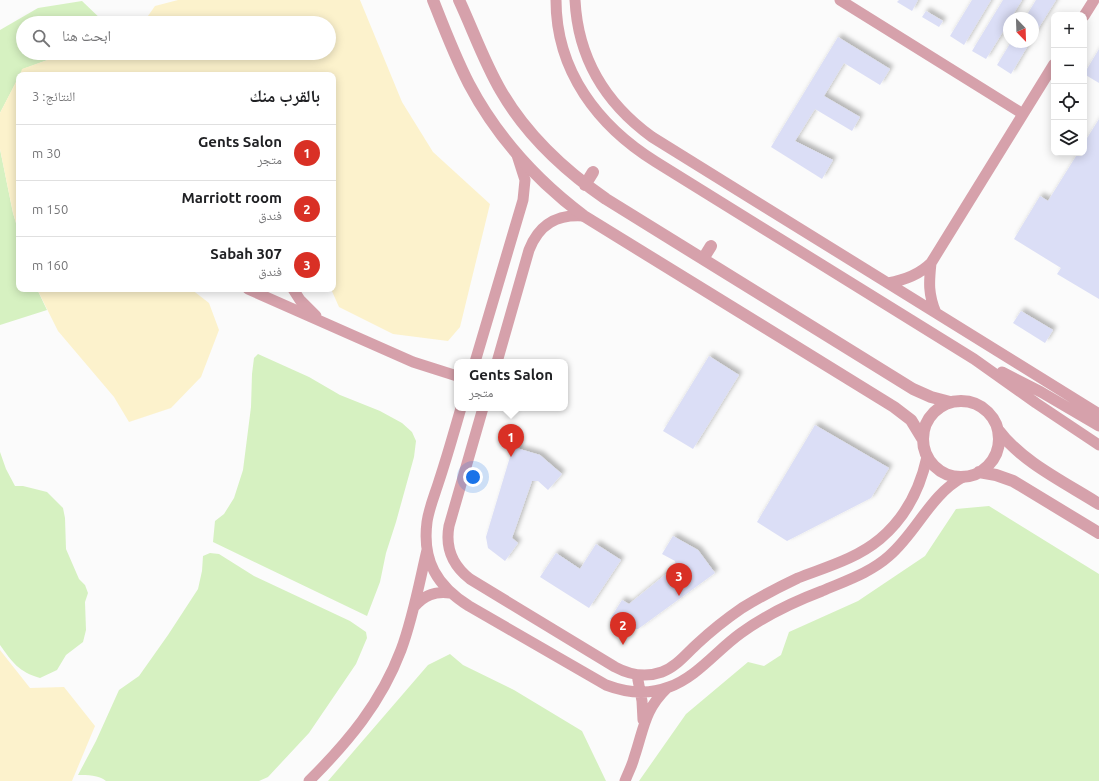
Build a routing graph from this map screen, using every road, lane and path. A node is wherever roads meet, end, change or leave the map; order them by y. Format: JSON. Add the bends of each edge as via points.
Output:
{"nodes":[{"id":1,"x":433,"y":0,"type":"edge"},
{"id":2,"x":459,"y":0,"type":"edge"},
{"id":3,"x":556,"y":0,"type":"edge"},
{"id":4,"x":575,"y":0,"type":"edge"},
{"id":5,"x":840,"y":0,"type":"edge"},
{"id":6,"x":1094,"y":0,"type":"edge"},
{"id":7,"x":1086,"y":12,"type":"edge"},
{"id":8,"x":1051,"y":69,"type":"edge"},
{"id":9,"x":1023,"y":114,"type":"junction"},
{"id":10,"x":517,"y":155,"type":"junction"},
{"id":11,"x":593,"y":172,"type":"dead end"},
{"id":12,"x":585,"y":185,"type":"junction"},
{"id":13,"x":584,"y":216,"type":"junction"},
{"id":14,"x":710,"y":246,"type":"dead end"},
{"id":15,"x":703,"y":259,"type":"junction"},
{"id":16,"x":931,"y":263,"type":"junction"},
{"id":17,"x":888,"y":284,"type":"junction"},
{"id":18,"x":255,"y":292,"type":"edge"},
{"id":19,"x":295,"y":292,"type":"edge"},
{"id":20,"x":936,"y":313,"type":"junction"},
{"id":21,"x":326,"y":324,"type":"junction"},
{"id":22,"x":476,"y":359,"type":"edge"},
{"id":23,"x":498,"y":359,"type":"edge"},
{"id":24,"x":974,"y":359,"type":"junction"},
{"id":25,"x":454,"y":375,"type":"edge"},
{"id":26,"x":950,"y":402,"type":"junction"},
{"id":27,"x":1087,"y":406,"type":"junction"},
{"id":28,"x":1099,"y":408,"type":"edge"},
{"id":29,"x":461,"y":411,"type":"edge"},
{"id":30,"x":482,"y":411,"type":"edge"},
{"id":31,"x":1099,"y":414,"type":"edge"},
{"id":32,"x":1099,"y":426,"type":"edge"},
{"id":33,"x":998,"y":431,"type":"junction"},
{"id":34,"x":922,"y":438,"type":"junction"},
{"id":35,"x":1099,"y":445,"type":"edge"},
{"id":36,"x":927,"y":457,"type":"junction"},
{"id":37,"x":979,"y":472,"type":"junction"},
{"id":38,"x":963,"y":477,"type":"junction"},
{"id":39,"x":1099,"y":504,"type":"edge"},
{"id":40,"x":1099,"y":533,"type":"edge"},
{"id":41,"x":427,"y":548,"type":"junction"},
{"id":42,"x":450,"y":593,"type":"junction"},
{"id":43,"x":414,"y":607,"type":"junction"},
{"id":44,"x":636,"y":675,"type":"junction"},
{"id":45,"x":667,"y":688,"type":"junction"},
{"id":46,"x":641,"y":693,"type":"junction"},
{"id":47,"x":642,"y":729,"type":"junction"},
{"id":48,"x":309,"y":781,"type":"edge"},
{"id":49,"x":626,"y":781,"type":"edge"}],
"edges":[{"from":1,"to":10,"type":"street","via":[[469,83],[483,108]]},
{"from":2,"to":12,"type":"street","via":[[489,69],[515,112],[547,151]]},
{"from":3,"to":24,"type":"street","via":[[562,43],[576,80],[597,113],[624,140]]},
{"from":4,"to":17,"type":"street","via":[[578,31],[591,67],[611,99],[632,122]]},
{"from":5,"to":9,"type":"street"},
{"from":6,"to":7,"type":"street"},
{"from":8,"to":9,"type":"street"},
{"from":9,"to":16,"type":"street"},
{"from":10,"to":13,"type":"street","via":[[548,187]]},
{"from":10,"to":22,"type":"street","via":[[524,180],[523,200]]},
{"from":11,"to":12,"type":"street"},
{"from":12,"to":15,"type":"street"},
{"from":13,"to":23,"type":"street","via":[[556,219],[536,235],[529,250]]},
{"from":13,"to":34,"type":"street","via":[[894,407],[911,420]]},
{"from":14,"to":15,"type":"street"},
{"from":15,"to":26,"type":"street","via":[[913,389]]},
{"from":16,"to":17,"type":"street","via":[[916,275]]},
{"from":16,"to":20,"type":"street","via":[[930,294]]},
{"from":17,"to":20,"type":"street"},
{"from":18,"to":21,"type":"street"},
{"from":19,"to":21,"type":"street","via":[[307,309]]},
{"from":20,"to":27,"type":"street"},
{"from":21,"to":25,"type":"street","via":[[413,362]]},
{"from":24,"to":32,"type":"street","via":[[1041,392]]},
{"from":24,"to":35,"type":"street"},
{"from":26,"to":33,"type":"street","via":[[959,400],[984,408],[996,423]]},
{"from":26,"to":34,"type":"street","via":[[930,415]]},
{"from":27,"to":28,"type":"street"},
{"from":27,"to":31,"type":"street"},
{"from":29,"to":41,"type":"street","via":[[428,520]]},
{"from":30,"to":44,"type":"street","via":[[447,536],[455,565],[470,579],[496,595],[622,671]]},
{"from":33,"to":37,"type":"street","via":[[997,451],[987,467]]},
{"from":33,"to":39,"type":"street","via":[[1011,447],[1027,459]]},
{"from":34,"to":36,"type":"street"},
{"from":36,"to":38,"type":"street","via":[[933,466],[942,472]]},
{"from":36,"to":44,"type":"street","via":[[915,494],[896,524],[871,546],[852,557],[787,583],[743,608],[709,632],[671,667],[654,674]]},
{"from":37,"to":38,"type":"street"},
{"from":37,"to":40,"type":"street","via":[[996,475],[1021,485]]},
{"from":38,"to":45,"type":"street","via":[[942,491],[904,541],[879,564],[770,614],[730,641],[689,677]]},
{"from":41,"to":42,"type":"street","via":[[434,569]]},
{"from":41,"to":43,"type":"street"},
{"from":42,"to":43,"type":"street","via":[[432,594]]},
{"from":42,"to":46,"type":"street","via":[[606,685]]},
{"from":43,"to":48,"type":"street","via":[[401,650],[382,691],[357,729]]},
{"from":44,"to":46,"type":"street"},
{"from":45,"to":46,"type":"street"},
{"from":45,"to":47,"type":"street","via":[[649,711]]},
{"from":46,"to":47,"type":"street"},
{"from":47,"to":49,"type":"street"}]}
